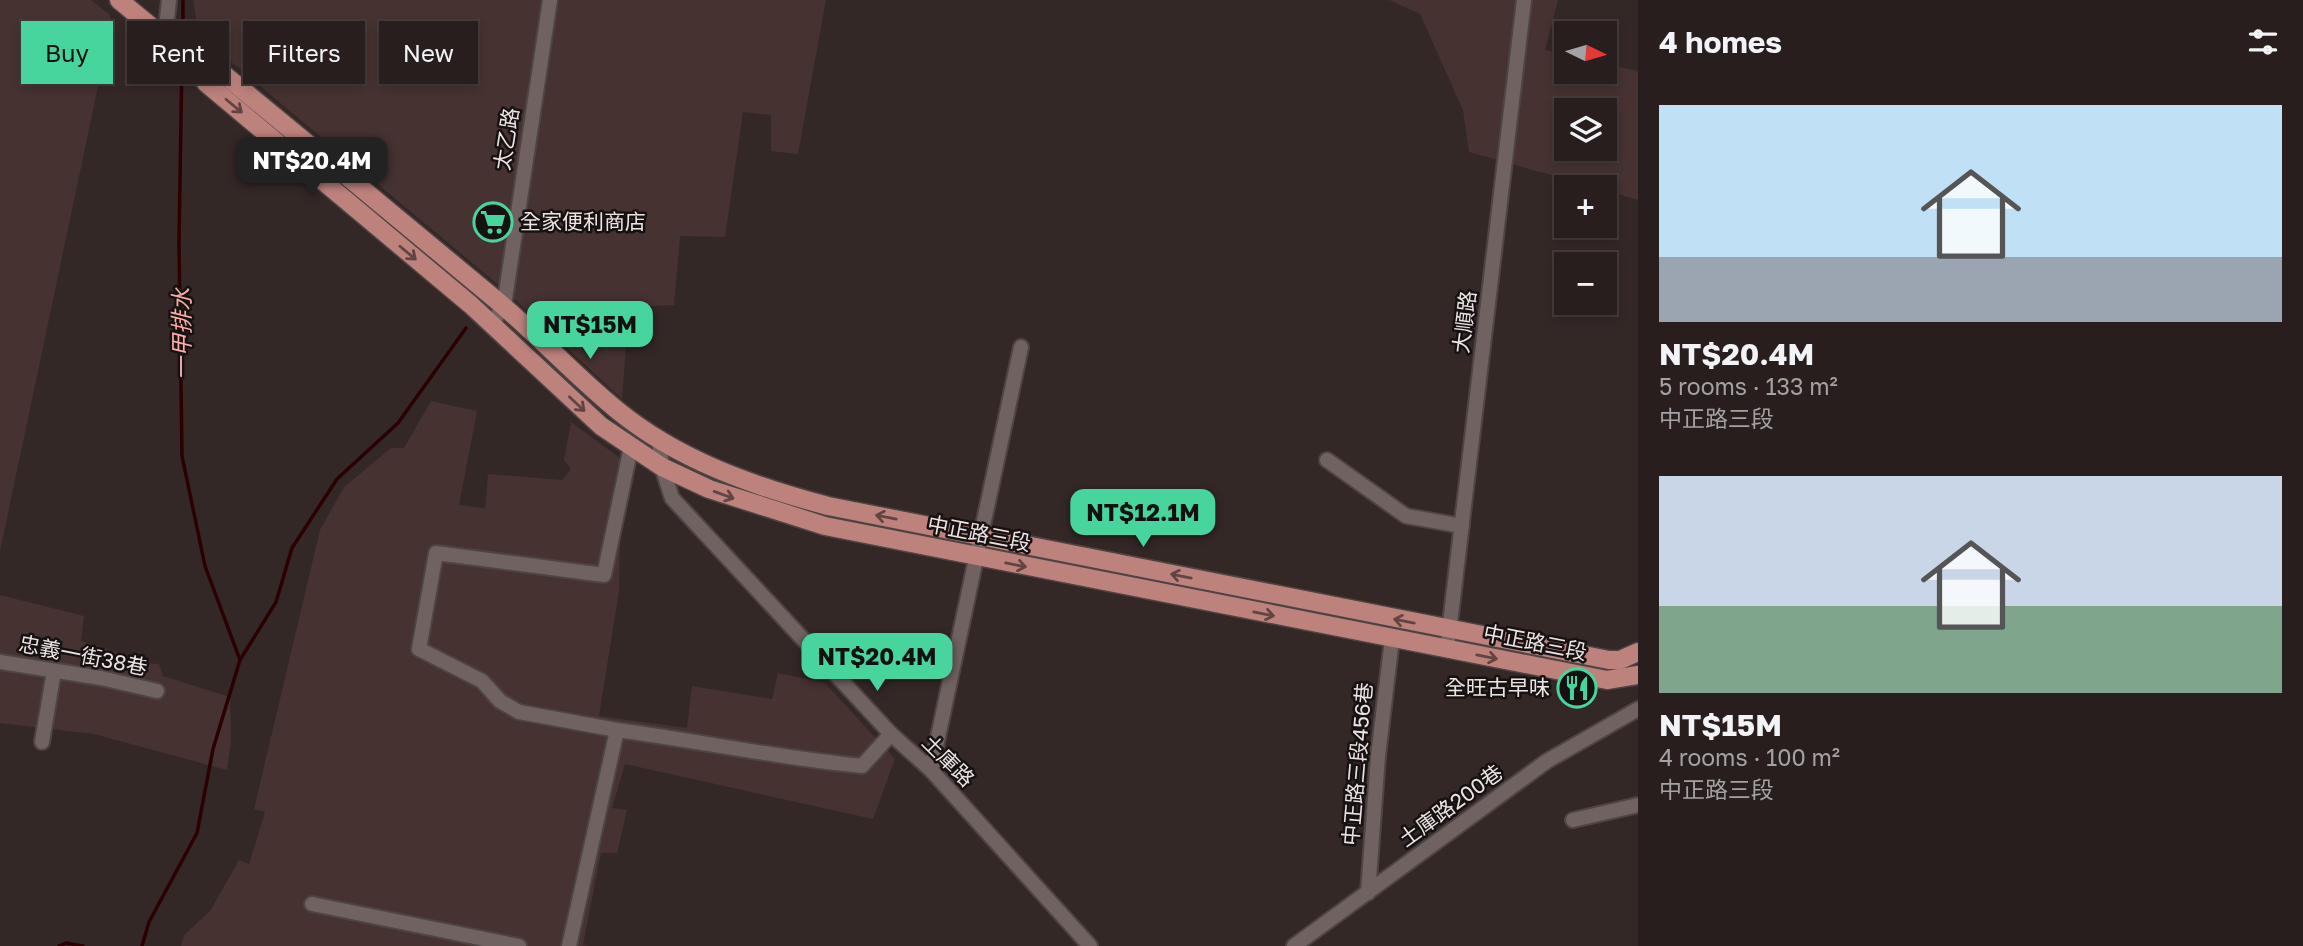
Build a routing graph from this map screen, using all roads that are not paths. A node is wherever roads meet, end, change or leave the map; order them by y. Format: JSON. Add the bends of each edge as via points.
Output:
{"nodes":[{"id":1,"x":119,"y":0,"type":"edge"},
{"id":2,"x":169,"y":0,"type":"edge"},
{"id":3,"x":550,"y":0,"type":"edge"},
{"id":4,"x":1524,"y":0,"type":"edge"},
{"id":5,"x":144,"y":21,"type":"edge"},
{"id":6,"x":167,"y":21,"type":"edge"},
{"id":7,"x":229,"y":79,"type":"edge"},
{"id":8,"x":207,"y":84,"type":"edge"},
{"id":9,"x":503,"y":306,"type":"junction"},
{"id":10,"x":492,"y":323,"type":"junction"},
{"id":11,"x":1021,"y":347,"type":"dead end"},
{"id":12,"x":659,"y":439,"type":"junction"},
{"id":13,"x":631,"y":447,"type":"junction"},
{"id":14,"x":1328,"y":460,"type":"dead end"},
{"id":15,"x":662,"y":467,"type":"junction"},
{"id":16,"x":1462,"y":526,"type":"junction"},
{"id":17,"x":979,"y":535,"type":"junction"},
{"id":18,"x":975,"y":557,"type":"junction"},
{"id":19,"x":1450,"y":630,"type":"junction"},
{"id":20,"x":1392,"y":639,"type":"junction"},
{"id":21,"x":1447,"y":649,"type":"junction"},
{"id":22,"x":1638,"y":652,"type":"edge"},
{"id":23,"x":0,"y":662,"type":"edge"},
{"id":24,"x":54,"y":671,"type":"junction"},
{"id":25,"x":1638,"y":675,"type":"edge"},
{"id":26,"x":157,"y":691,"type":"dead end"},
{"id":27,"x":1638,"y":709,"type":"edge"},
{"id":28,"x":617,"y":730,"type":"junction"},
{"id":29,"x":891,"y":734,"type":"junction"},
{"id":30,"x":42,"y":742,"type":"dead end"},
{"id":31,"x":931,"y":770,"type":"junction"},
{"id":32,"x":1638,"y":805,"type":"edge"},
{"id":33,"x":1573,"y":820,"type":"dead end"},
{"id":34,"x":1368,"y":893,"type":"junction"},
{"id":35,"x":312,"y":904,"type":"dead end"},
{"id":36,"x":519,"y":946,"type":"edge"},
{"id":37,"x":569,"y":946,"type":"edge"},
{"id":38,"x":1090,"y":946,"type":"edge"},
{"id":39,"x":1294,"y":946,"type":"edge"}],
"edges":[{"from":1,"to":5,"type":"main road"},
{"from":2,"to":6,"type":"street"},
{"from":3,"to":9,"type":"street","name":"太乙路"},
{"from":4,"to":16,"type":"street","name":"大順路"},
{"from":7,"to":9,"type":"main road","name":"中正路三段"},
{"from":8,"to":10,"type":"main road","name":"中正路三段","one_way":true},
{"from":9,"to":10,"type":"street","name":"太乙路"},
{"from":9,"to":12,"type":"main road","name":"中正路三段","via":[[619,412]]},
{"from":10,"to":13,"type":"main road","name":"中正路三段","one_way":true,"via":[[601,426]]},
{"from":11,"to":17,"type":"street"},
{"from":12,"to":15,"type":"street","name":"土庫路"},
{"from":17,"to":12,"type":"main road","name":"中正路三段","one_way":true,"via":[[765,489]]},
{"from":13,"to":15,"type":"main road","name":"中正路三段"},
{"from":13,"to":28,"type":"street","via":[[604,575],[436,553],[419,649],[482,681],[500,701],[519,712]]},
{"from":14,"to":16,"type":"street","via":[[1406,516]]},
{"from":15,"to":18,"type":"main road","name":"中正路三段","one_way":true,"via":[[709,489],[813,523]]},
{"from":15,"to":29,"type":"street","name":"土庫路","via":[[672,498]]},
{"from":16,"to":19,"type":"street","name":"大順路"},
{"from":17,"to":18,"type":"street"},
{"from":19,"to":17,"type":"main road","name":"中正路三段","one_way":true},
{"from":18,"to":20,"type":"main road","name":"中正路三段","one_way":true},
{"from":18,"to":31,"type":"street"},
{"from":19,"to":21,"type":"street","name":"大順路"},
{"from":19,"to":22,"type":"main road","name":"中正路三段","via":[[1609,660]]},
{"from":20,"to":21,"type":"main road","name":"中正路三段"},
{"from":20,"to":34,"type":"street","name":"中正路三段456巷"},
{"from":21,"to":25,"type":"main road","name":"中正路三段","one_way":true,"via":[[1607,680]]},
{"from":23,"to":24,"type":"street","name":"忠義一街38巷"},
{"from":24,"to":26,"type":"street","name":"忠義一街38巷"},
{"from":24,"to":30,"type":"street"},
{"from":27,"to":34,"type":"street","name":"土庫路200巷","via":[[1547,761]]},
{"from":28,"to":29,"type":"street","via":[[750,749],[780,758],[862,766]]},
{"from":28,"to":37,"type":"street"},
{"from":29,"to":31,"type":"street","name":"土庫路"},
{"from":31,"to":38,"type":"street","name":"土庫路"},
{"from":32,"to":33,"type":"street"},
{"from":34,"to":39,"type":"street","name":"土庫路200巷"},
{"from":35,"to":36,"type":"street"}]}
